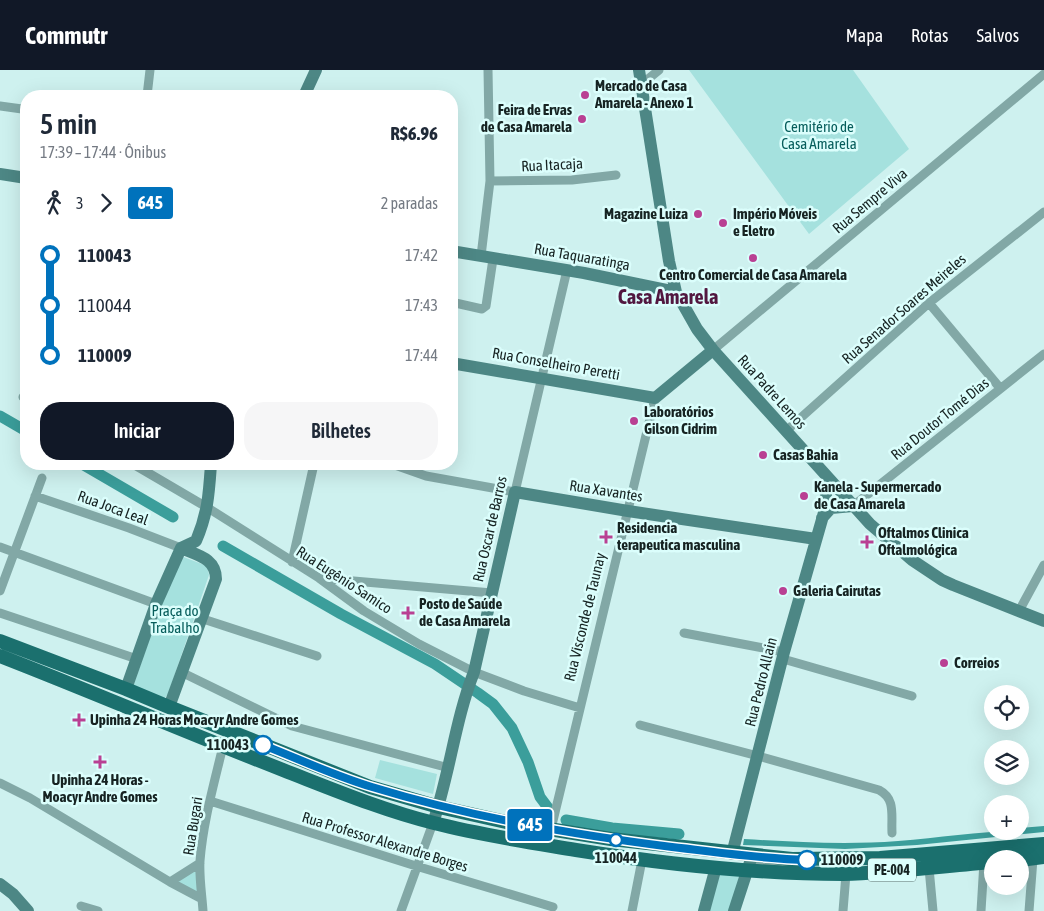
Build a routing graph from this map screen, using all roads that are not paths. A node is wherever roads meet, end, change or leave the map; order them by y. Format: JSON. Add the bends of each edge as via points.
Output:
{"nodes":[{"id":1,"x":150,"y":70,"type":"edge"},
{"id":2,"x":316,"y":70,"type":"edge"},
{"id":3,"x":488,"y":70,"type":"edge"},
{"id":4,"x":639,"y":70,"type":"edge"},
{"id":5,"x":659,"y":70,"type":"edge"},
{"id":6,"x":1044,"y":74,"type":"edge"},
{"id":7,"x":642,"y":84,"type":"junction"},
{"id":8,"x":147,"y":90,"type":"edge"},
{"id":9,"x":307,"y":90,"type":"edge"},
{"id":10,"x":0,"y":106,"type":"edge"},
{"id":11,"x":20,"y":109,"type":"edge"},
{"id":12,"x":0,"y":174,"type":"edge"},
{"id":13,"x":616,"y":175,"type":"dead end"},
{"id":14,"x":20,"y":177,"type":"edge"},
{"id":15,"x":490,"y":181,"type":"junction"},
{"id":16,"x":1044,"y":212,"type":"edge"},
{"id":17,"x":458,"y":252,"type":"edge"},
{"id":18,"x":481,"y":256,"type":"junction"},
{"id":19,"x":494,"y":259,"type":"junction"},
{"id":20,"x":567,"y":270,"type":"junction"},
{"id":21,"x":676,"y":292,"type":"junction"},
{"id":22,"x":458,"y":303,"type":"edge"},
{"id":23,"x":929,"y":303,"type":"junction"},
{"id":24,"x":713,"y":350,"type":"junction"},
{"id":25,"x":1044,"y":354,"type":"edge"},
{"id":26,"x":458,"y":364,"type":"edge"},
{"id":27,"x":543,"y":378,"type":"junction"},
{"id":28,"x":1000,"y":388,"type":"junction"},
{"id":29,"x":656,"y":398,"type":"junction"},
{"id":30,"x":786,"y":431,"type":"junction"},
{"id":31,"x":143,"y":470,"type":"edge"},
{"id":32,"x":211,"y":470,"type":"edge"},
{"id":33,"x":313,"y":470,"type":"edge"},
{"id":34,"x":409,"y":470,"type":"edge"},
{"id":35,"x":42,"y":478,"type":"dead end"},
{"id":36,"x":827,"y":478,"type":"junction"},
{"id":37,"x":515,"y":492,"type":"junction"},
{"id":38,"x":34,"y":496,"type":"junction"},
{"id":39,"x":853,"y":506,"type":"junction"},
{"id":40,"x":208,"y":508,"type":"junction"},
{"id":41,"x":628,"y":511,"type":"junction"},
{"id":42,"x":822,"y":518,"type":"junction"},
{"id":43,"x":816,"y":539,"type":"junction"},
{"id":44,"x":0,"y":547,"type":"edge"},
{"id":45,"x":181,"y":548,"type":"junction"},
{"id":46,"x":14,"y":552,"type":"junction"},
{"id":47,"x":292,"y":562,"type":"junction"},
{"id":48,"x":1044,"y":565,"type":"edge"},
{"id":49,"x":319,"y":578,"type":"junction"},
{"id":50,"x":0,"y":591,"type":"edge"},
{"id":51,"x":492,"y":593,"type":"junction"},
{"id":52,"x":156,"y":604,"type":"junction"},
{"id":53,"x":1019,"y":611,"type":"junction"},
{"id":54,"x":0,"y":612,"type":"edge"},
{"id":55,"x":200,"y":618,"type":"junction"},
{"id":56,"x":1044,"y":621,"type":"edge"},
{"id":57,"x":684,"y":633,"type":"dead end"},
{"id":58,"x":0,"y":643,"type":"edge"},
{"id":59,"x":0,"y":650,"type":"edge"},
{"id":60,"x":784,"y":655,"type":"junction"},
{"id":61,"x":0,"y":656,"type":"edge"},
{"id":62,"x":317,"y":656,"type":"dead end"},
{"id":63,"x":137,"y":659,"type":"junction"},
{"id":64,"x":182,"y":672,"type":"junction"},
{"id":65,"x":473,"y":675,"type":"junction"},
{"id":66,"x":126,"y":688,"type":"junction"},
{"id":67,"x":912,"y":696,"type":"dead end"},
{"id":68,"x":169,"y":707,"type":"junction"},
{"id":69,"x":580,"y":708,"type":"junction"},
{"id":70,"x":640,"y":725,"type":"dead end"},
{"id":71,"x":223,"y":746,"type":"junction"},
{"id":72,"x":758,"y":756,"type":"junction"},
{"id":73,"x":449,"y":768,"type":"junction"},
{"id":74,"x":0,"y":783,"type":"edge"},
{"id":75,"x":210,"y":802,"type":"junction"},
{"id":76,"x":433,"y":815,"type":"junction"},
{"id":77,"x":551,"y":829,"type":"junction"},
{"id":78,"x":892,"y":833,"type":"dead end"},
{"id":79,"x":1044,"y":844,"type":"edge"},
{"id":80,"x":1037,"y":855,"type":"edge"},
{"id":81,"x":752,"y":856,"type":"junction"},
{"id":82,"x":732,"y":858,"type":"junction"},
{"id":83,"x":642,"y":860,"type":"junction"},
{"id":84,"x":984,"y":862,"type":"edge"},
{"id":85,"x":200,"y":863,"type":"junction"},
{"id":86,"x":416,"y":866,"type":"junction"},
{"id":87,"x":716,"y":868,"type":"junction"},
{"id":88,"x":929,"y":868,"type":"junction"},
{"id":89,"x":747,"y":871,"type":"junction"},
{"id":90,"x":846,"y":874,"type":"junction"},
{"id":91,"x":170,"y":882,"type":"junction"},
{"id":92,"x":0,"y":884,"type":"edge"},
{"id":93,"x":984,"y":895,"type":"edge"},
{"id":94,"x":202,"y":899,"type":"junction"},
{"id":95,"x":81,"y":906,"type":"dead end"},
{"id":96,"x":553,"y":907,"type":"dead end"},
{"id":97,"x":28,"y":911,"type":"edge"},
{"id":98,"x":98,"y":911,"type":"edge"},
{"id":99,"x":203,"y":911,"type":"edge"},
{"id":100,"x":401,"y":911,"type":"edge"},
{"id":101,"x":632,"y":911,"type":"edge"},
{"id":102,"x":704,"y":911,"type":"edge"},
{"id":103,"x":734,"y":911,"type":"edge"},
{"id":104,"x":843,"y":911,"type":"edge"},
{"id":105,"x":933,"y":911,"type":"edge"},
{"id":106,"x":982,"y":911,"type":"edge"},
{"id":107,"x":1030,"y":911,"type":"edge"}],
"edges":[{"from":1,"to":8,"type":"street"},
{"from":2,"to":9,"type":"street"},
{"from":3,"to":15,"type":"street"},
{"from":4,"to":7,"type":"street","name":"Rua Padre Lemos"},
{"from":5,"to":7,"type":"street"},
{"from":6,"to":24,"type":"street","name":"Rua Sempre Viva"},
{"from":7,"to":21,"type":"street","name":"Rua Padre Lemos"},
{"from":10,"to":11,"type":"street"},
{"from":12,"to":14,"type":"street"},
{"from":13,"to":15,"type":"street","name":"Rua Itacaja","via":[[572,180]]},
{"from":15,"to":18,"type":"street"},
{"from":16,"to":23,"type":"street","name":"Rua Senador Soares Meireles"},
{"from":17,"to":18,"type":"street","name":"Rua Taquaratinga"},
{"from":18,"to":19,"type":"street","name":"Rua Taquaratinga"},
{"from":19,"to":20,"type":"street","name":"Rua Taquaratinga"},
{"from":19,"to":22,"type":"street","via":[[486,306]]},
{"from":20,"to":21,"type":"street","name":"Rua Taquaratinga"},
{"from":20,"to":27,"type":"street","name":"Rua Oscar de Barros"},
{"from":21,"to":24,"type":"street","name":"Rua Padre Lemos"},
{"from":23,"to":28,"type":"street"},
{"from":23,"to":30,"type":"street","name":"Rua Senador Soares Meireles"},
{"from":24,"to":29,"type":"street"},
{"from":24,"to":30,"type":"street","name":"Rua Padre Lemos"},
{"from":25,"to":28,"type":"street","name":"Rua Doutor Tomé Dias"},
{"from":26,"to":27,"type":"street","name":"Rua Conselheiro Peretti"},
{"from":27,"to":29,"type":"street","name":"Rua Conselheiro Peretti"},
{"from":27,"to":37,"type":"street","name":"Rua Oscar de Barros"},
{"from":28,"to":39,"type":"street","name":"Rua Doutor Tomé Dias"},
{"from":29,"to":41,"type":"street","name":"Rua Visconde de Taunay"},
{"from":30,"to":36,"type":"street","name":"Rua Padre Lemos"},
{"from":31,"to":40,"type":"street","name":"Rua Eugênio Samico"},
{"from":32,"to":40,"type":"street"},
{"from":33,"to":47,"type":"street"},
{"from":34,"to":37,"type":"street","name":"Rua Xavantes"},
{"from":35,"to":38,"type":"street"},
{"from":36,"to":39,"type":"street","name":"Rua Padre Lemos"},
{"from":36,"to":42,"type":"street","name":"Rua Pedro Allain","via":[[827,502]]},
{"from":37,"to":41,"type":"street","name":"Rua Xavantes"},
{"from":37,"to":51,"type":"street","name":"Rua Oscar de Barros"},
{"from":38,"to":45,"type":"street","name":"Rua Joca Leal"},
{"from":38,"to":46,"type":"street"},
{"from":39,"to":42,"type":"street","via":[[831,508]]},
{"from":39,"to":53,"type":"street","name":"Rua Padre Lemos","via":[[912,560],[942,580]]},
{"from":40,"to":45,"type":"street","via":[[196,541]]},
{"from":40,"to":47,"type":"street","name":"Rua Eugênio Samico"},
{"from":41,"to":43,"type":"street","name":"Rua Xavantes"},
{"from":41,"to":69,"type":"street","name":"Rua Visconde de Taunay"},
{"from":42,"to":43,"type":"street","name":"Rua Pedro Allain"},
{"from":43,"to":60,"type":"street","name":"Rua Pedro Allain"},
{"from":44,"to":46,"type":"street"},
{"from":45,"to":52,"type":"street"},
{"from":45,"to":55,"type":"street","via":[[207,558],[216,574]]},
{"from":46,"to":50,"type":"street"},
{"from":46,"to":52,"type":"street"},
{"from":47,"to":49,"type":"street","name":"Rua Eugênio Samico"},
{"from":48,"to":53,"type":"street"},
{"from":49,"to":51,"type":"street"},
{"from":49,"to":65,"type":"street","name":"Rua Eugênio Samico","via":[[364,611]]},
{"from":51,"to":65,"type":"street","name":"Rua Oscar de Barros"},
{"from":52,"to":63,"type":"street"},
{"from":53,"to":56,"type":"street","name":"Rua Padre Lemos"},
{"from":54,"to":63,"type":"street"},
{"from":55,"to":62,"type":"street"},
{"from":55,"to":64,"type":"street"},
{"from":57,"to":60,"type":"street"},
{"from":58,"to":59,"type":"street","via":[[182,716],[179,723]]},
{"from":58,"to":66,"type":"main road","number":"PE-004"},
{"from":60,"to":67,"type":"street"},
{"from":60,"to":72,"type":"street","name":"Rua Pedro Allain"},
{"from":61,"to":71,"type":"main road","number":"PE-004"},
{"from":63,"to":66,"type":"street"},
{"from":64,"to":68,"type":"street"},
{"from":64,"to":73,"type":"street","via":[[292,726]]},
{"from":65,"to":69,"type":"street","name":"Rua Eugênio Samico"},
{"from":65,"to":73,"type":"street","name":"Rua Oscar de Barros"},
{"from":66,"to":68,"type":"main road","number":"PE-004"},
{"from":68,"to":76,"type":"main road","number":"PE-004"},
{"from":69,"to":77,"type":"street","name":"Rua Visconde de Taunay"},
{"from":70,"to":72,"type":"street"},
{"from":71,"to":75,"type":"street","name":"Rua Bugari"},
{"from":71,"to":76,"type":"main road","number":"PE-004","via":[[363,801]]},
{"from":72,"to":78,"type":"street","via":[[886,794],[891,801]]},
{"from":72,"to":82,"type":"street","name":"Rua Pedro Allain"},
{"from":73,"to":76,"type":"street","name":"Rua Oscar de Barros"},
{"from":74,"to":91,"type":"street"},
{"from":75,"to":85,"type":"street","name":"Rua Bugari"},
{"from":75,"to":86,"type":"street","name":"Rua Professor Alexandre Borges"},
{"from":76,"to":76,"type":"street","via":[[329,783],[191,728],[195,721],[372,793],[430,809]]},
{"from":76,"to":77,"type":"main road","number":"PE-004"},
{"from":76,"to":83,"type":"main road","number":"PE-004","via":[[512,840]]},
{"from":76,"to":86,"type":"street"},
{"from":77,"to":82,"type":"main road","number":"PE-004"},
{"from":79,"to":81,"type":"main road","number":"PE-004","via":[[880,858]]},
{"from":80,"to":80,"type":"street","via":[[877,867],[752,864],[753,861],[876,864]]},
{"from":80,"to":107,"type":"street"},
{"from":81,"to":82,"type":"main road","number":"PE-004"},
{"from":81,"to":89,"type":"street"},
{"from":82,"to":82,"type":"street","via":[[655,854],[539,839],[461,822],[464,816],[535,832]]},
{"from":83,"to":87,"type":"main road","number":"PE-004"},
{"from":83,"to":101,"type":"street"},
{"from":84,"to":88,"type":"main road","number":"PE-004"},
{"from":85,"to":91,"type":"street"},
{"from":85,"to":94,"type":"street","name":"Rua Bugari"},
{"from":86,"to":96,"type":"street","name":"Rua Professor Alexandre Borges"},
{"from":86,"to":100,"type":"street"},
{"from":87,"to":89,"type":"main road","number":"PE-004"},
{"from":87,"to":102,"type":"street"},
{"from":88,"to":90,"type":"main road","number":"PE-004"},
{"from":88,"to":105,"type":"street"},
{"from":89,"to":90,"type":"main road","number":"PE-004"},
{"from":89,"to":103,"type":"street"},
{"from":90,"to":104,"type":"street"},
{"from":91,"to":94,"type":"street"},
{"from":92,"to":97,"type":"street"},
{"from":93,"to":106,"type":"street"},
{"from":94,"to":99,"type":"street","name":"Rua Bugari"},
{"from":95,"to":98,"type":"street"}]}
